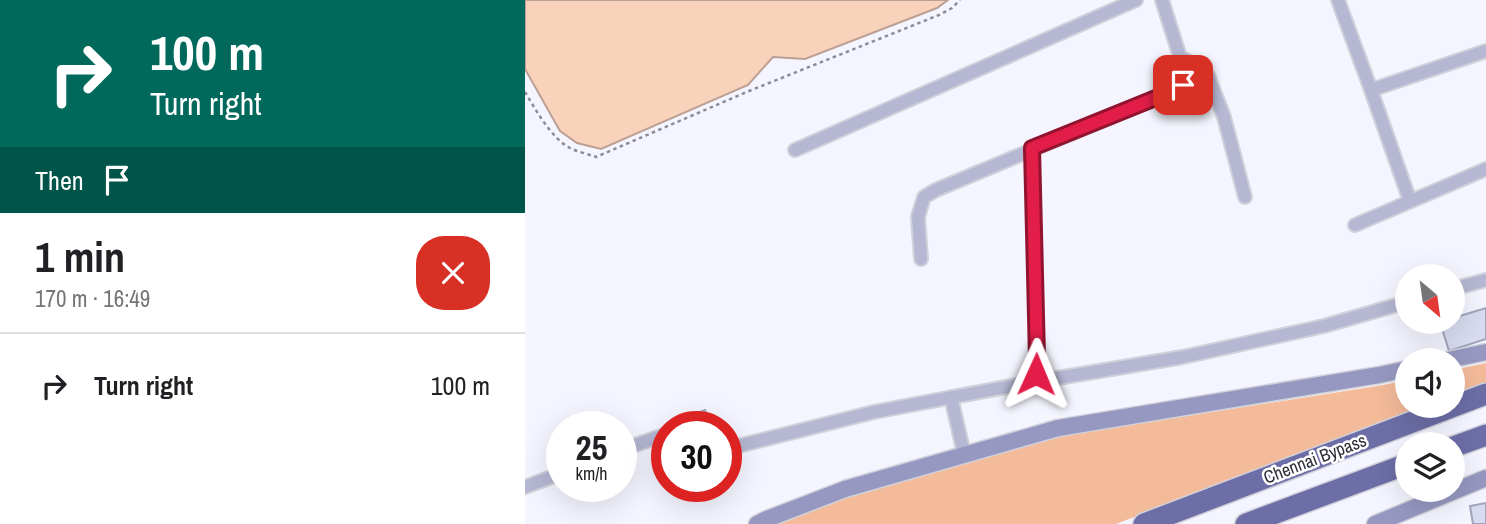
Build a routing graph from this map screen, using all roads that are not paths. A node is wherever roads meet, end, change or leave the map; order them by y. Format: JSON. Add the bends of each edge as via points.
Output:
{"nodes":[{"id":1,"x":1136,"y":0,"type":"edge"},
{"id":2,"x":1162,"y":0,"type":"edge"},
{"id":3,"x":1338,"y":0,"type":"edge"},
{"id":4,"x":1486,"y":51,"type":"edge"},
{"id":5,"x":1180,"y":57,"type":"junction"},
{"id":6,"x":1371,"y":90,"type":"junction"},
{"id":7,"x":1032,"y":148,"type":"junction"},
{"id":8,"x":795,"y":150,"type":"dead end"},
{"id":9,"x":1486,"y":169,"type":"edge"},
{"id":10,"x":1245,"y":197,"type":"dead end"},
{"id":11,"x":1410,"y":201,"type":"junction"},
{"id":12,"x":1355,"y":225,"type":"dead end"},
{"id":13,"x":921,"y":259,"type":"dead end"},
{"id":14,"x":1486,"y":280,"type":"edge"},
{"id":15,"x":1465,"y":286,"type":"edge"},
{"id":16,"x":1395,"y":305,"type":"edge"},
{"id":17,"x":1486,"y":352,"type":"edge"},
{"id":18,"x":1465,"y":356,"type":"edge"},
{"id":19,"x":1395,"y":372,"type":"edge"},
{"id":20,"x":1021,"y":384,"type":"junction"},
{"id":21,"x":1486,"y":394,"type":"edge"},
{"id":22,"x":951,"y":397,"type":"junction"},
{"id":23,"x":1486,"y":435,"type":"edge"},
{"id":24,"x":1465,"y":443,"type":"edge"},
{"id":25,"x":742,"y":445,"type":"edge"},
{"id":26,"x":964,"y":454,"type":"junction"},
{"id":27,"x":1395,"y":468,"type":"edge"},
{"id":28,"x":1486,"y":478,"type":"edge"},
{"id":29,"x":546,"y":479,"type":"edge"},
{"id":30,"x":525,"y":487,"type":"edge"},
{"id":31,"x":757,"y":524,"type":"edge"},
{"id":32,"x":1144,"y":524,"type":"edge"},
{"id":33,"x":1247,"y":524,"type":"edge"},
{"id":34,"x":1375,"y":524,"type":"edge"}],
"edges":[{"from":1,"to":8,"type":"street"},
{"from":2,"to":5,"type":"street"},
{"from":3,"to":6,"type":"street"},
{"from":4,"to":6,"type":"street"},
{"from":5,"to":7,"type":"street","via":[[1183,85]]},
{"from":5,"to":10,"type":"street","via":[[1208,76]]},
{"from":6,"to":11,"type":"street"},
{"from":7,"to":13,"type":"street","via":[[924,197],[918,217]]},
{"from":7,"to":20,"type":"street","via":[[1037,358],[1036,374]]},
{"from":9,"to":11,"type":"street"},
{"from":11,"to":12,"type":"street"},
{"from":14,"to":15,"type":"street"},
{"from":16,"to":20,"type":"street","via":[[1183,357]]},
{"from":17,"to":18,"type":"street"},
{"from":19,"to":26,"type":"street","via":[[1058,428]]},
{"from":20,"to":22,"type":"street"},
{"from":21,"to":32,"type":"highway","name":"Chennai Bypass"},
{"from":22,"to":25,"type":"street"},
{"from":22,"to":26,"type":"street"},
{"from":23,"to":24,"type":"highway"},
{"from":26,"to":31,"type":"street","via":[[845,489]]},
{"from":27,"to":33,"type":"highway","name":"Chennai Bypass"},
{"from":28,"to":34,"type":"street"},
{"from":29,"to":30,"type":"street"}]}
